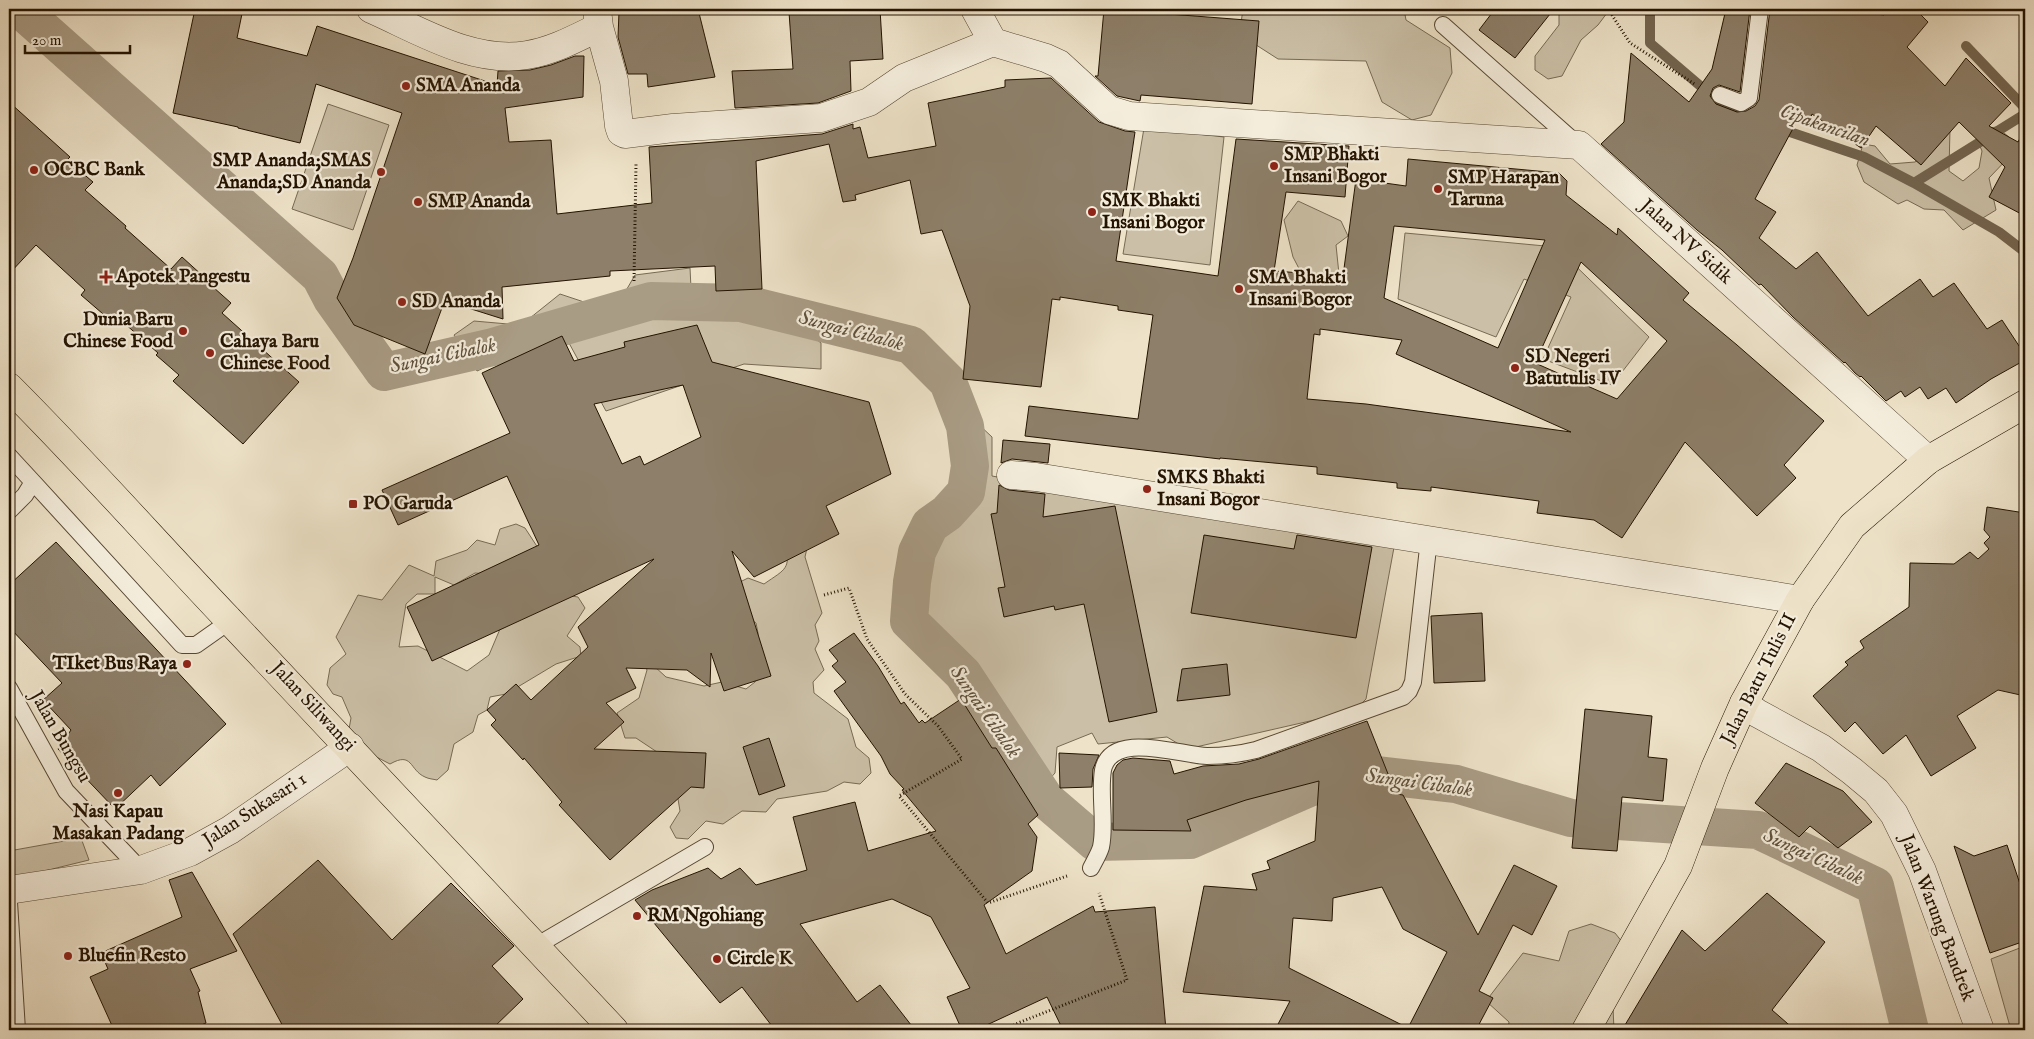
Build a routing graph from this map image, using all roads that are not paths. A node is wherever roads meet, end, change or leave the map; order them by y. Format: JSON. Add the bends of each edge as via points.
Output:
{"nodes":[{"id":1,"x":371,"y":9,"type":"edge"},
{"id":2,"x":975,"y":9,"type":"edge"},
{"id":3,"x":1760,"y":9,"type":"edge"},
{"id":4,"x":598,"y":18,"type":"edge"},
{"id":5,"x":1443,"y":25,"type":"dead end"},
{"id":6,"x":992,"y":42,"type":"junction"},
{"id":7,"x":1720,"y":95,"type":"dead end"},
{"id":8,"x":1579,"y":145,"type":"junction"},
{"id":9,"x":9,"y":387,"type":"edge"},
{"id":10,"x":2025,"y":404,"type":"edge"},
{"id":11,"x":9,"y":456,"type":"edge"},
{"id":12,"x":1928,"y":460,"type":"junction"},
{"id":13,"x":1011,"y":475,"type":"dead end"},
{"id":14,"x":33,"y":482,"type":"junction"},
{"id":15,"x":9,"y":511,"type":"edge"},
{"id":16,"x":1429,"y":540,"type":"junction"},
{"id":17,"x":1800,"y":600,"type":"junction"},
{"id":18,"x":230,"y":621,"type":"junction"},
{"id":19,"x":9,"y":688,"type":"edge"},
{"id":20,"x":1744,"y":703,"type":"junction"},
{"id":21,"x":350,"y":747,"type":"junction"},
{"id":22,"x":705,"y":847,"type":"dead end"},
{"id":23,"x":1091,"y":868,"type":"road end"},
{"id":24,"x":141,"y":870,"type":"junction"},
{"id":25,"x":9,"y":890,"type":"edge"},
{"id":26,"x":9,"y":902,"type":"edge"},
{"id":27,"x":536,"y":946,"type":"junction"},
{"id":28,"x":17,"y":1030,"type":"edge"},
{"id":29,"x":614,"y":1030,"type":"edge"},
{"id":30,"x":1586,"y":1030,"type":"edge"},
{"id":31,"x":1980,"y":1030,"type":"edge"}],
"edges":[{"from":1,"to":4,"type":"street","via":[[461,49],[492,56],[527,56],[557,47]]},
{"from":2,"to":6,"type":"street"},
{"from":3,"to":7,"type":"lane","via":[[1749,98],[1741,103]]},
{"from":4,"to":6,"type":"street","via":[[614,81],[619,126],[625,134],[821,118],[869,102],[904,78]]},
{"from":5,"to":8,"type":"lane","name":"Jalan NV Sidik"},
{"from":6,"to":8,"type":"street","via":[[1059,64],[1109,110],[1129,116]]},
{"from":8,"to":12,"type":"street","name":"Jalan NV Sidik"},
{"from":9,"to":18,"type":"main road","name":"Jalan Siliwangi"},
{"from":10,"to":12,"type":"main road","name":"Jalan Batu Tulis II"},
{"from":11,"to":14,"type":"lane"},
{"from":12,"to":17,"type":"main road","name":"Jalan Batu Tulis II","via":[[1852,526]]},
{"from":13,"to":16,"type":"street"},
{"from":14,"to":15,"type":"lane"},
{"from":14,"to":18,"type":"lane","via":[[182,645],[196,645]]},
{"from":16,"to":17,"type":"street"},
{"from":16,"to":23,"type":"lane","via":[[1412,682],[1403,697],[1242,753],[1206,756],[1152,748],[1114,752],[1103,772],[1101,839]]},
{"from":17,"to":20,"type":"main road","name":"Jalan Batu Tulis II"},
{"from":18,"to":21,"type":"main road","name":"Jalan Siliwangi"},
{"from":19,"to":24,"type":"lane","name":"Jalan Bungsu","via":[[66,791]]},
{"from":20,"to":30,"type":"main road","name":"Jalan Batu Tulis II","via":[[1678,866]]},
{"from":20,"to":31,"type":"street","name":"Jalan Warung Bandrek","via":[[1821,748],[1876,791],[1894,814],[1922,871]]},
{"from":21,"to":24,"type":"street","name":"Jalan Sukasari 1","via":[[230,830],[190,852]]},
{"from":21,"to":27,"type":"main road","name":"Jalan Siliwangi"},
{"from":22,"to":27,"type":"lane"},
{"from":24,"to":25,"type":"street","name":"Jalan Sukasari 1"},
{"from":26,"to":28,"type":"lane"},
{"from":27,"to":29,"type":"main road","name":"Jalan Siliwangi"}]}
